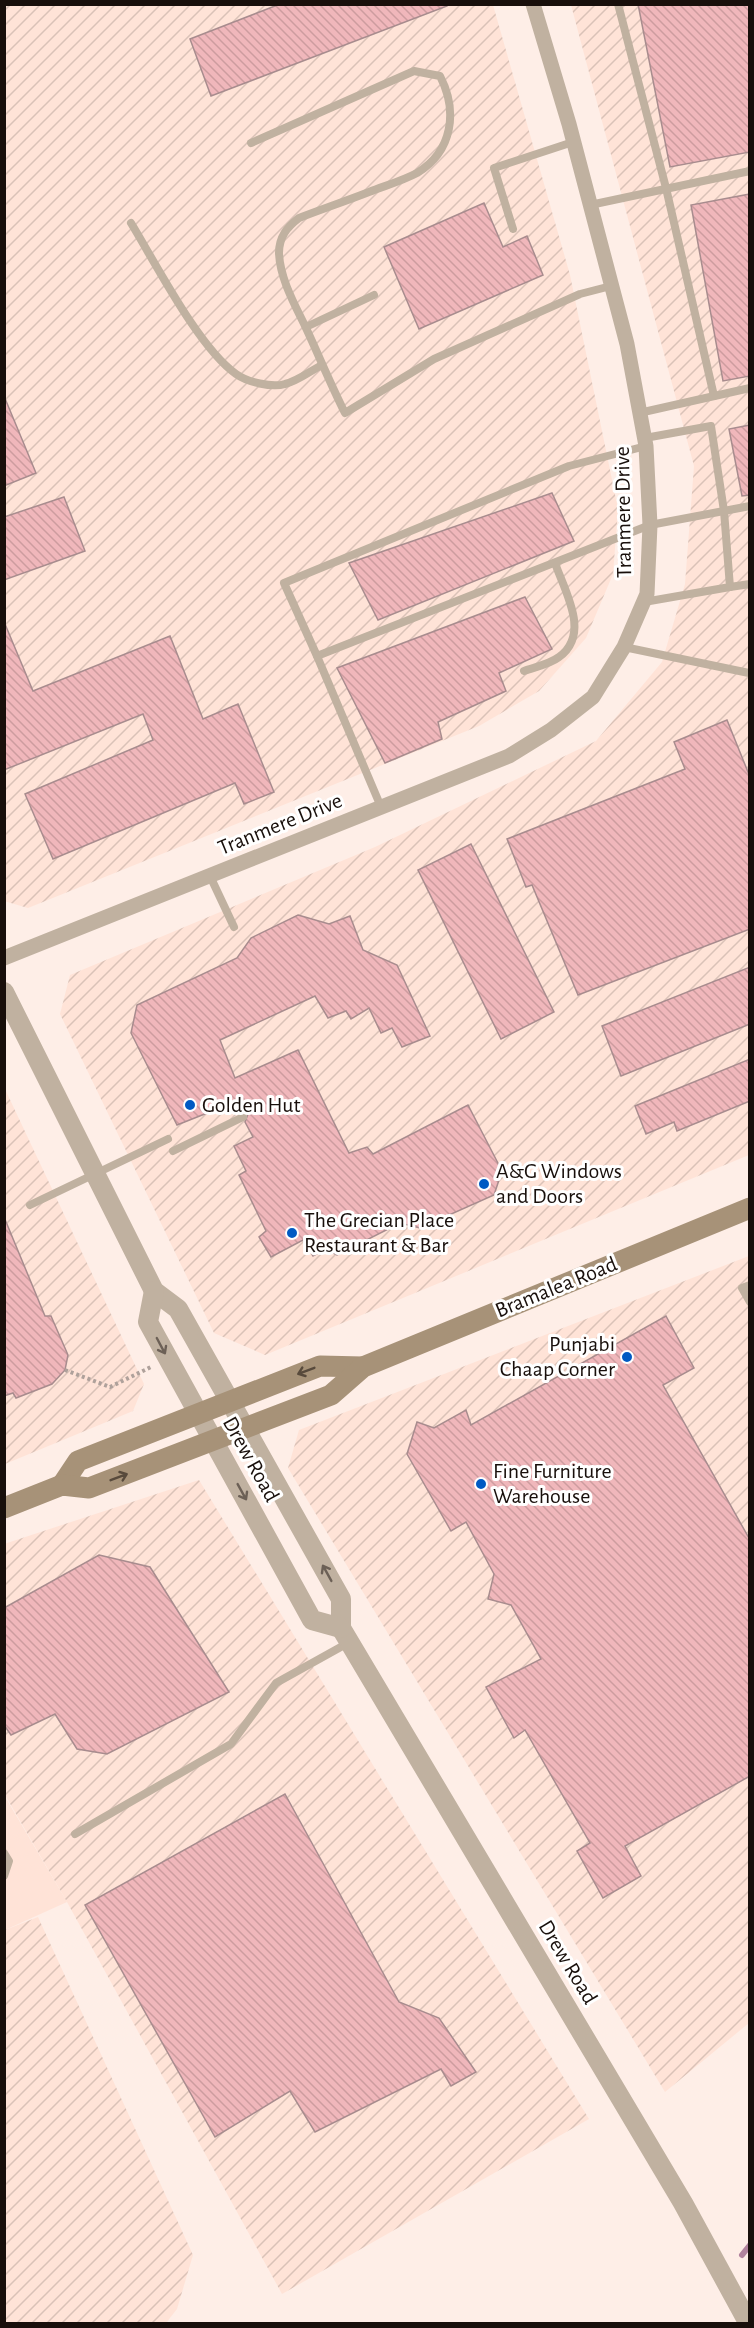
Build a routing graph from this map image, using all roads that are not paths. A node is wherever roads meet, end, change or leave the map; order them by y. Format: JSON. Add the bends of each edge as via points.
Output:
{"nodes":[{"id":1,"x":533,"y":4,"type":"edge"},
{"id":2,"x":618,"y":4,"type":"edge"},
{"id":3,"x":573,"y":142,"type":"junction"},
{"id":4,"x":251,"y":143,"type":"dead end"},
{"id":5,"x":750,"y":171,"type":"edge"},
{"id":6,"x":666,"y":188,"type":"junction"},
{"id":7,"x":590,"y":205,"type":"junction"},
{"id":8,"x":132,"y":223,"type":"dead end"},
{"id":9,"x":513,"y":229,"type":"dead end"},
{"id":10,"x":612,"y":286,"type":"junction"},
{"id":11,"x":374,"y":295,"type":"dead end"},
{"id":12,"x":306,"y":327,"type":"junction"},
{"id":13,"x":322,"y":365,"type":"junction"},
{"id":14,"x":750,"y":388,"type":"edge"},
{"id":15,"x":714,"y":396,"type":"junction"},
{"id":16,"x":639,"y":412,"type":"junction"},
{"id":17,"x":646,"y":442,"type":"junction"},
{"id":18,"x":750,"y":506,"type":"edge"},
{"id":19,"x":724,"y":511,"type":"junction"},
{"id":20,"x":650,"y":525,"type":"junction"},
{"id":21,"x":555,"y":562,"type":"junction"},
{"id":22,"x":750,"y":584,"type":"edge"},
{"id":23,"x":730,"y":587,"type":"junction"},
{"id":24,"x":643,"y":602,"type":"junction"},
{"id":25,"x":624,"y":647,"type":"junction"},
{"id":26,"x":317,"y":656,"type":"junction"},
{"id":27,"x":524,"y":671,"type":"dead end"},
{"id":28,"x":749,"y":674,"type":"edge"},
{"id":29,"x":381,"y":807,"type":"junction"},
{"id":30,"x":210,"y":876,"type":"junction"},
{"id":31,"x":234,"y":927,"type":"dead end"},
{"id":32,"x":4,"y":958,"type":"edge"},
{"id":33,"x":4,"y":992,"type":"edge"},
{"id":34,"x":243,"y":1118,"type":"dead end"},
{"id":35,"x":168,"y":1139,"type":"dead end"},
{"id":36,"x":173,"y":1151,"type":"dead end"},
{"id":37,"x":96,"y":1175,"type":"junction"},
{"id":38,"x":30,"y":1205,"type":"dead end"},
{"id":39,"x":750,"y":1208,"type":"edge"},
{"id":40,"x":750,"y":1285,"type":"edge"},
{"id":41,"x":154,"y":1291,"type":"junction"},
{"id":42,"x":750,"y":1302,"type":"edge"},
{"id":43,"x":363,"y":1367,"type":"junction"},
{"id":44,"x":229,"y":1402,"type":"junction"},
{"id":45,"x":198,"y":1414,"type":"junction"},
{"id":46,"x":245,"y":1429,"type":"junction"},
{"id":47,"x":214,"y":1441,"type":"junction"},
{"id":48,"x":62,"y":1485,"type":"junction"},
{"id":49,"x":4,"y":1508,"type":"edge"},
{"id":50,"x":346,"y":1635,"type":"junction"},
{"id":51,"x":75,"y":1834,"type":"dead end"},
{"id":52,"x":4,"y":1853,"type":"edge"},
{"id":53,"x":4,"y":1876,"type":"edge"},
{"id":54,"x":749,"y":2324,"type":"edge"}],
"edges":[{"from":1,"to":3,"type":"street","name":"Tranmere Drive"},
{"from":2,"to":6,"type":"lane"},
{"from":3,"to":7,"type":"street","name":"Tranmere Drive"},
{"from":3,"to":9,"type":"lane","via":[[494,168]]},
{"from":4,"to":12,"type":"lane","via":[[414,71],[440,76],[446,88],[451,105],[450,126],[433,161],[415,174],[299,218],[287,228],[279,251],[282,270]]},
{"from":5,"to":6,"type":"lane"},
{"from":6,"to":7,"type":"lane"},
{"from":6,"to":15,"type":"lane"},
{"from":7,"to":10,"type":"street","name":"Tranmere Drive"},
{"from":8,"to":13,"type":"lane","via":[[185,311],[221,360],[238,375],[265,384],[284,385]]},
{"from":10,"to":13,"type":"lane","via":[[580,294],[435,359],[345,413]]},
{"from":10,"to":16,"type":"street","name":"Tranmere Drive"},
{"from":11,"to":12,"type":"lane"},
{"from":12,"to":13,"type":"lane"},
{"from":14,"to":15,"type":"lane"},
{"from":15,"to":16,"type":"lane"},
{"from":16,"to":17,"type":"street","name":"Tranmere Drive"},
{"from":17,"to":19,"type":"lane","via":[[711,426]]},
{"from":17,"to":20,"type":"street","name":"Tranmere Drive"},
{"from":17,"to":26,"type":"lane","via":[[569,466],[284,583]]},
{"from":18,"to":19,"type":"lane"},
{"from":19,"to":20,"type":"lane"},
{"from":19,"to":23,"type":"lane"},
{"from":20,"to":21,"type":"lane"},
{"from":20,"to":24,"type":"street","name":"Tranmere Drive"},
{"from":21,"to":26,"type":"lane"},
{"from":21,"to":27,"type":"lane","via":[[576,623],[574,641],[559,658]]},
{"from":22,"to":23,"type":"lane"},
{"from":23,"to":24,"type":"lane"},
{"from":24,"to":25,"type":"street","name":"Tranmere Drive"},
{"from":25,"to":28,"type":"lane"},
{"from":25,"to":29,"type":"street","name":"Tranmere Drive","via":[[593,697],[551,730],[509,756]]},
{"from":26,"to":29,"type":"lane"},
{"from":29,"to":30,"type":"street","name":"Tranmere Drive"},
{"from":30,"to":31,"type":"lane"},
{"from":30,"to":32,"type":"street","name":"Tranmere Drive"},
{"from":33,"to":37,"type":"street","name":"Drew Road"},
{"from":34,"to":36,"type":"lane"},
{"from":35,"to":37,"type":"lane"},
{"from":37,"to":38,"type":"lane"},
{"from":37,"to":41,"type":"street","name":"Drew Road"},
{"from":39,"to":43,"type":"main road","name":"Bramalea Road"},
{"from":40,"to":42,"type":"lane","via":[[742,1288]]},
{"from":41,"to":44,"type":"street","name":"Drew Road","via":[[178,1310]]},
{"from":41,"to":45,"type":"street","name":"Drew Road","one_way":true,"via":[[148,1322]]},
{"from":43,"to":44,"type":"main road","name":"Bramalea Road","one_way":true,"via":[[320,1366]]},
{"from":43,"to":46,"type":"main road","name":"Bramalea Road","via":[[331,1395]]},
{"from":44,"to":45,"type":"main road","name":"Bramalea Road"},
{"from":44,"to":46,"type":"street","name":"Drew Road"},
{"from":45,"to":47,"type":"street","name":"Drew Road"},
{"from":45,"to":48,"type":"main road","name":"Bramalea Road","via":[[78,1461]]},
{"from":46,"to":47,"type":"main road","name":"Bramalea Road"},
{"from":50,"to":46,"type":"street","name":"Drew Road","one_way":true,"via":[[341,1599]]},
{"from":48,"to":47,"type":"main road","name":"Bramalea Road","one_way":true,"via":[[89,1488]]},
{"from":47,"to":50,"type":"street","name":"Drew Road","one_way":true,"via":[[312,1620]]},
{"from":48,"to":49,"type":"main road","name":"Bramalea Road"},
{"from":50,"to":51,"type":"lane","via":[[276,1683],[231,1744]]},
{"from":50,"to":54,"type":"street","name":"Drew Road","via":[[677,2193]]},
{"from":52,"to":53,"type":"lane","via":[[9,1861]]}]}
